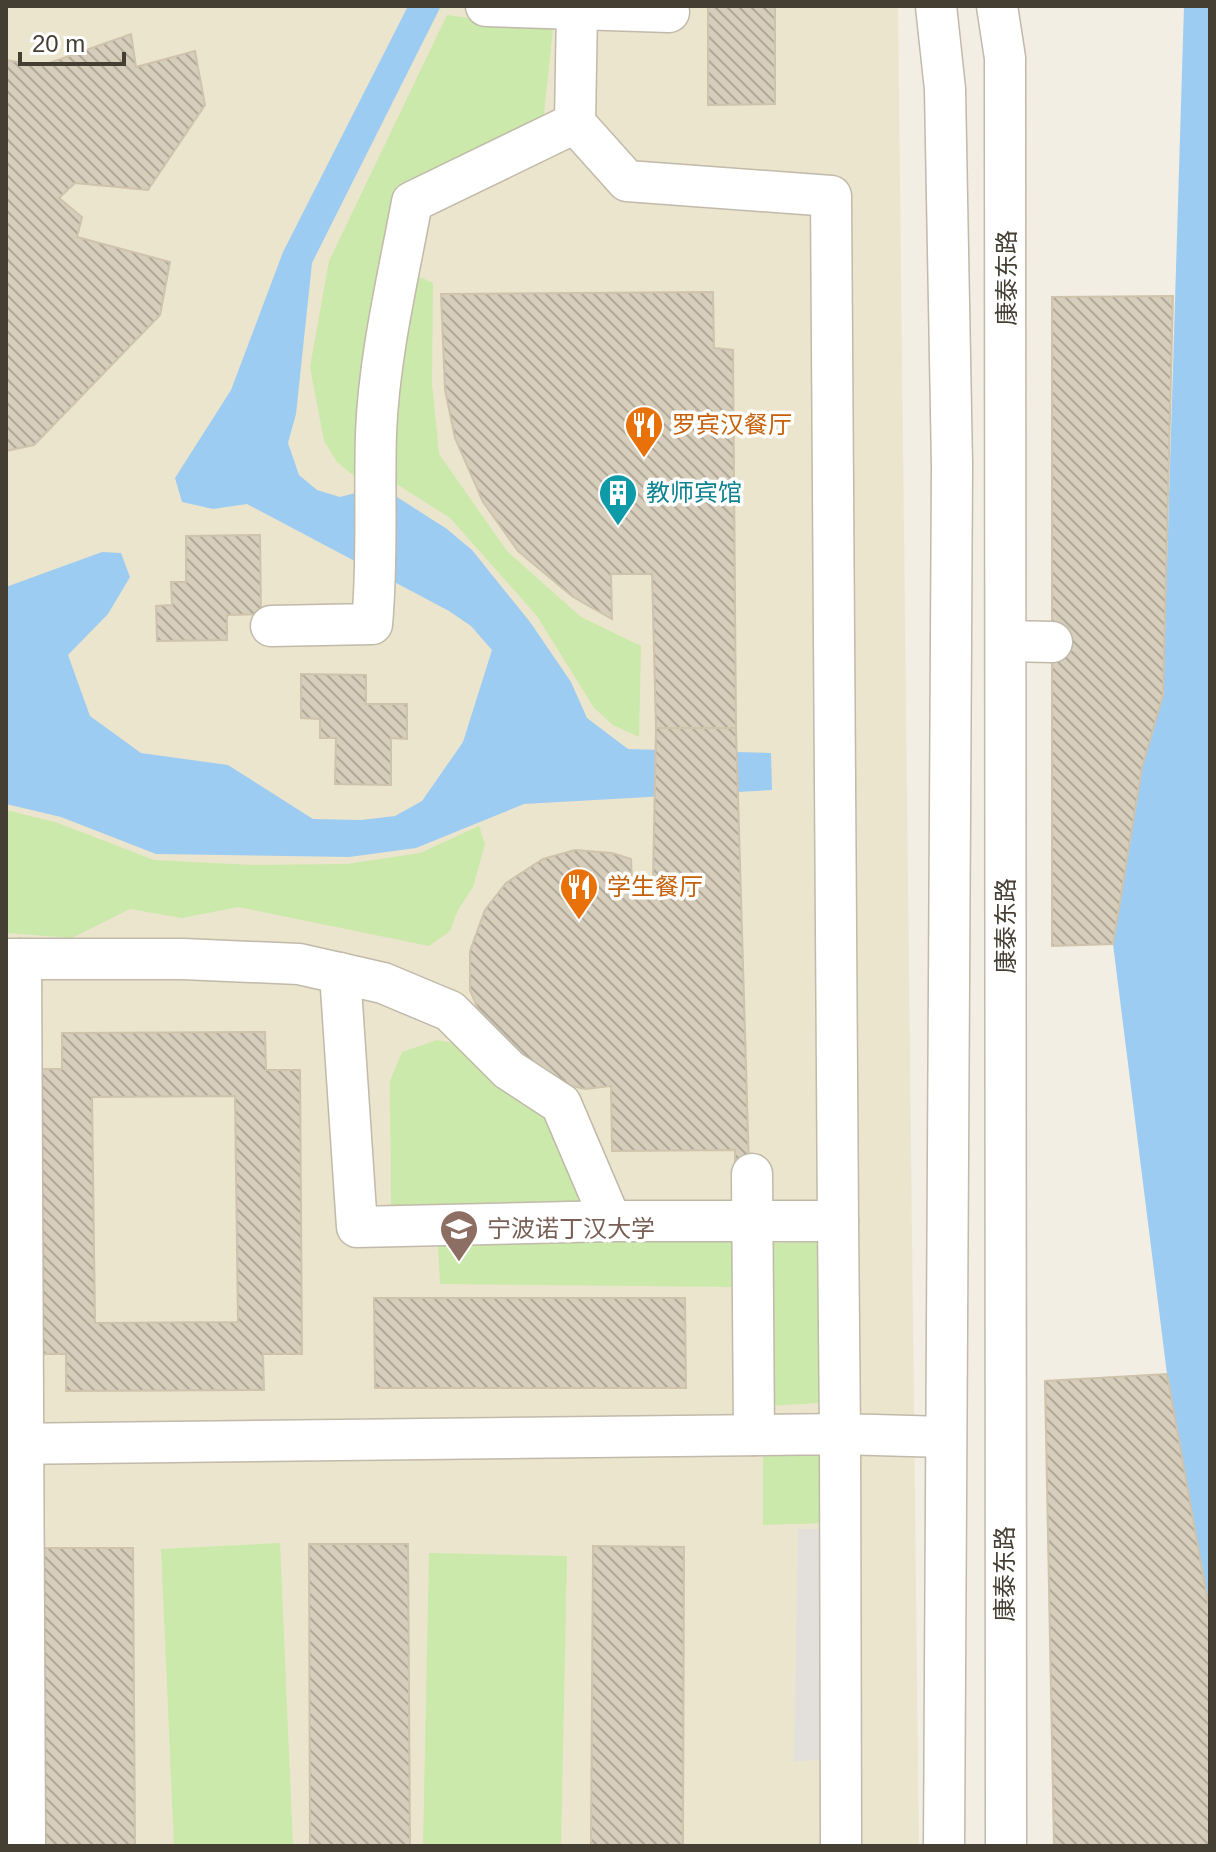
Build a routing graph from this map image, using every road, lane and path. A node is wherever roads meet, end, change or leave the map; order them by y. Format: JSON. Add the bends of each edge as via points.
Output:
{"nodes":[{"id":1,"x":488,"y":6,"type":"edge"},
{"id":2,"x":936,"y":6,"type":"edge"},
{"id":3,"x":997,"y":6,"type":"edge"},
{"id":4,"x":577,"y":9,"type":"junction"},
{"id":5,"x":669,"y":12,"type":"dead end"},
{"id":6,"x":575,"y":123,"type":"junction"},
{"id":7,"x":271,"y":626,"type":"dead end"},
{"id":8,"x":1007,"y":641,"type":"junction"},
{"id":9,"x":1052,"y":642,"type":"dead end"},
{"id":10,"x":14,"y":959,"type":"edge"},
{"id":11,"x":340,"y":973,"type":"junction"},
{"id":12,"x":752,"y":1174,"type":"dead end"},
{"id":13,"x":611,"y":1221,"type":"junction"},
{"id":14,"x":752,"y":1221,"type":"junction"},
{"id":15,"x":838,"y":1221,"type":"junction"},
{"id":16,"x":840,"y":1434,"type":"junction"},
{"id":17,"x":754,"y":1435,"type":"junction"},
{"id":18,"x":945,"y":1437,"type":"junction"},
{"id":19,"x":15,"y":1444,"type":"edge"},
{"id":20,"x":25,"y":1846,"type":"edge"},
{"id":21,"x":841,"y":1846,"type":"edge"},
{"id":22,"x":944,"y":1846,"type":"edge"},
{"id":23,"x":1006,"y":1846,"type":"edge"}],
"edges":[{"from":1,"to":4,"type":"street"},
{"from":2,"to":18,"type":"street","via":[[945,89],[952,465]]},
{"from":3,"to":8,"type":"street","name":"康泰东路","via":[[1005,58]]},
{"from":4,"to":5,"type":"street"},
{"from":4,"to":6,"type":"street"},
{"from":6,"to":7,"type":"street","via":[[412,202],[378,415],[372,624]]},
{"from":6,"to":15,"type":"street","via":[[627,181],[831,196]]},
{"from":8,"to":9,"type":"street"},
{"from":8,"to":23,"type":"street","name":"康泰东路"},
{"from":10,"to":11,"type":"street","via":[[183,959],[299,964]]},
{"from":10,"to":19,"type":"street"},
{"from":11,"to":13,"type":"street","via":[[383,983],[450,1011],[509,1070],[561,1104]]},
{"from":11,"to":13,"type":"street","via":[[357,1227]]},
{"from":12,"to":14,"type":"street"},
{"from":13,"to":14,"type":"street"},
{"from":14,"to":15,"type":"street"},
{"from":14,"to":17,"type":"street"},
{"from":15,"to":16,"type":"street"},
{"from":16,"to":17,"type":"street"},
{"from":16,"to":18,"type":"street"},
{"from":16,"to":21,"type":"street"},
{"from":17,"to":19,"type":"street"},
{"from":18,"to":22,"type":"street"},
{"from":19,"to":20,"type":"street"}]}
